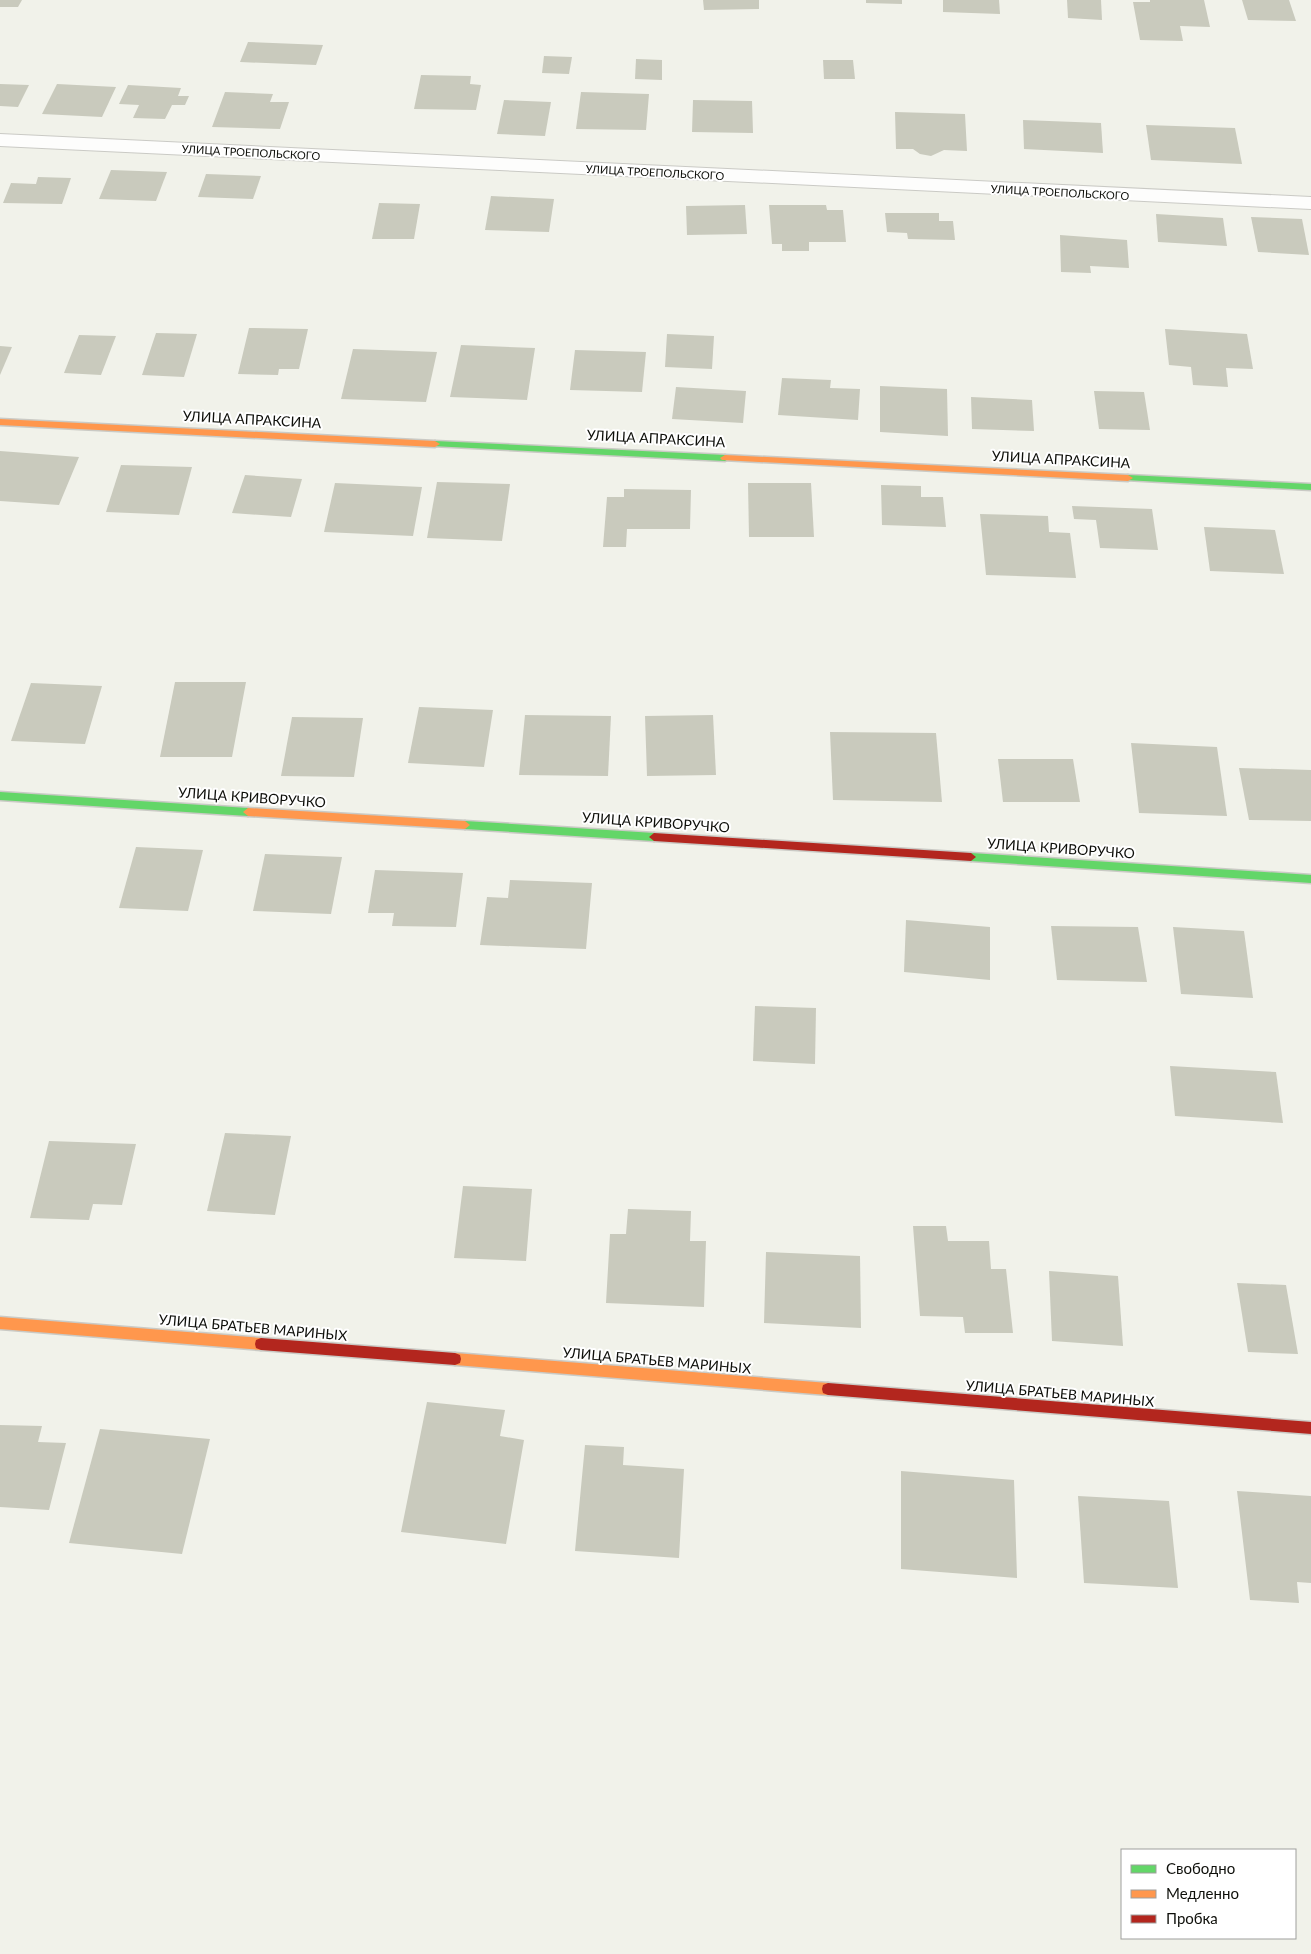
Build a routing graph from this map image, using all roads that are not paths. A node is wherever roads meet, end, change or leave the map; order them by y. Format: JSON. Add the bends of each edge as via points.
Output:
{"nodes":[{"id":1,"x":0,"y":140,"type":"edge"},
{"id":2,"x":1311,"y":203,"type":"edge"},
{"id":3,"x":0,"y":422,"type":"edge"},
{"id":4,"x":1311,"y":487,"type":"edge"},
{"id":5,"x":0,"y":796,"type":"edge"},
{"id":6,"x":1311,"y":879,"type":"edge"},
{"id":7,"x":0,"y":1323,"type":"edge"},
{"id":8,"x":1311,"y":1428,"type":"edge"}],
"edges":[{"from":1,"to":2,"type":"street","name":"УЛИЦА ТРОЕПОЛЬСКОГО"},
{"from":3,"to":4,"type":"street","name":"УЛИЦА АПРАКСИНА"},
{"from":5,"to":6,"type":"street","name":"УЛИЦА КРИВОРУЧКО"},
{"from":7,"to":8,"type":"street","name":"УЛИЦА БРАТЬЕВ МАРИНЫХ"}]}
